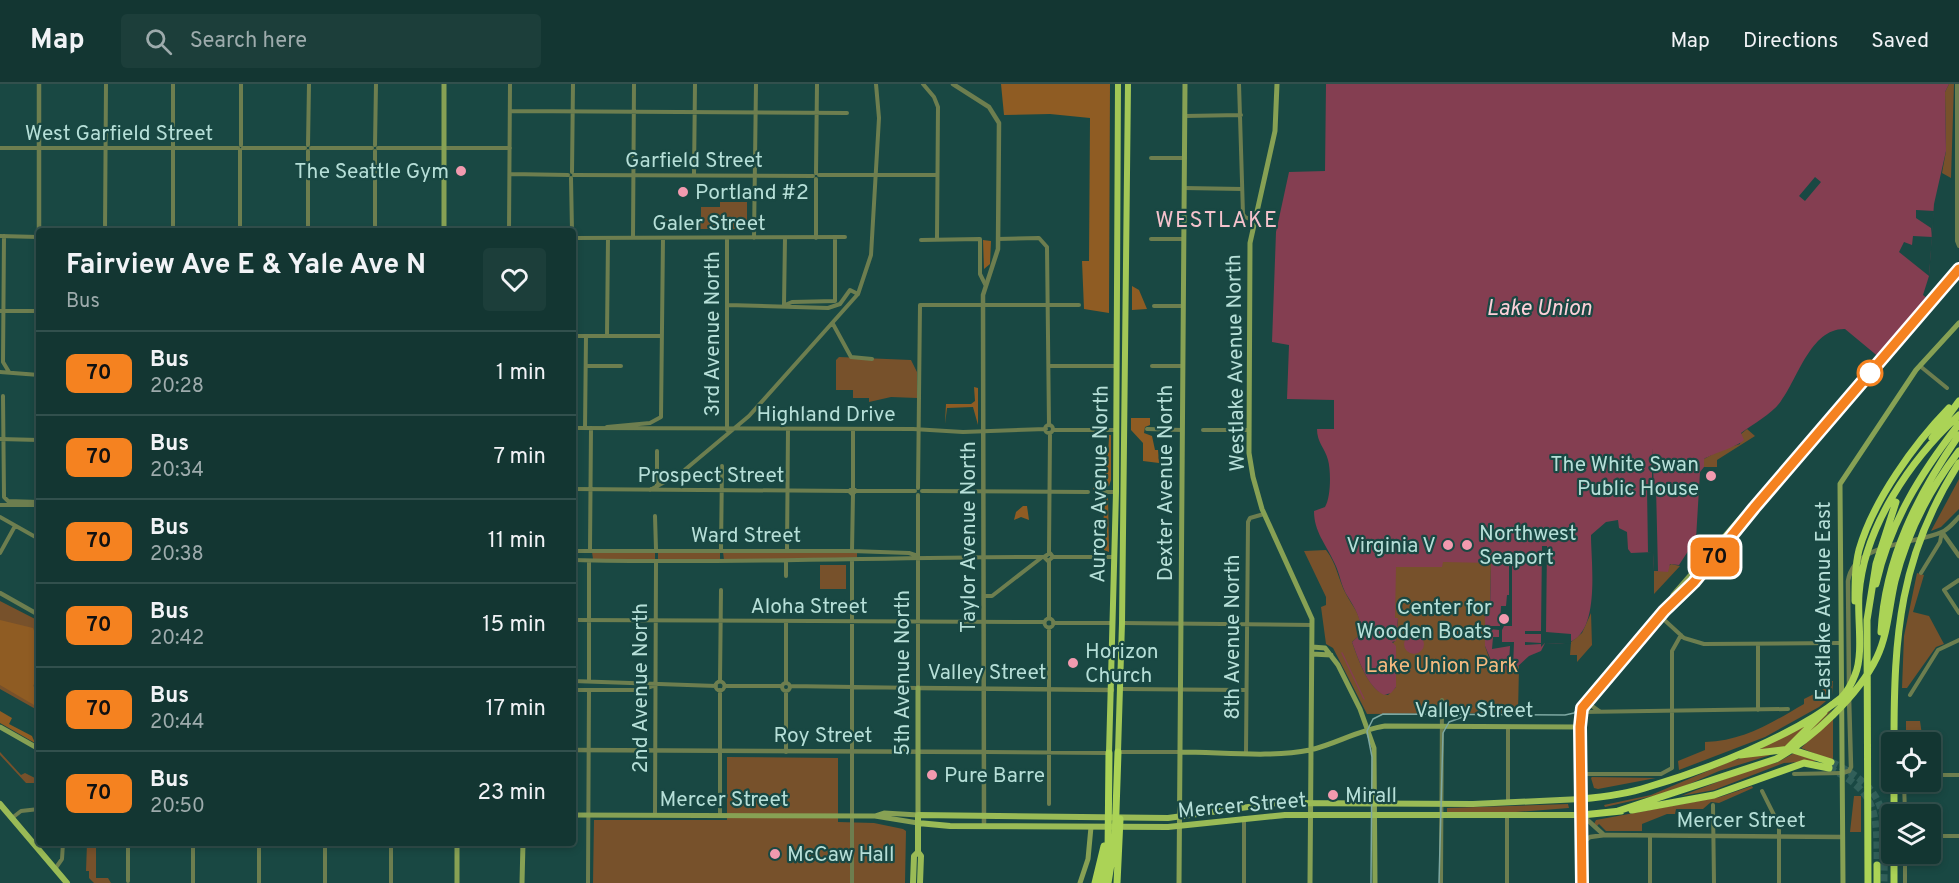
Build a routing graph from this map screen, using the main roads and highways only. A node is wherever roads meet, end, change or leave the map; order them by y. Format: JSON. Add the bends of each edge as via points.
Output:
{"nodes":[{"id":1,"x":444,"y":84,"type":"edge"},
{"id":2,"x":1118,"y":84,"type":"edge"},
{"id":3,"x":1128,"y":84,"type":"edge"},
{"id":4,"x":1185,"y":84,"type":"edge"},
{"id":5,"x":1277,"y":84,"type":"edge"},
{"id":6,"x":444,"y":228,"type":"edge"},
{"id":7,"x":1959,"y":269,"type":"edge"},
{"id":8,"x":1959,"y":323,"type":"edge"},
{"id":9,"x":1959,"y":400,"type":"edge"},
{"id":10,"x":1959,"y":415,"type":"edge"},
{"id":11,"x":1959,"y":424,"type":"edge"},
{"id":12,"x":1959,"y":435,"type":"edge"},
{"id":13,"x":1959,"y":451,"type":"edge"},
{"id":14,"x":1959,"y":463,"type":"edge"},
{"id":15,"x":1312,"y":647,"type":"junction"},
{"id":16,"x":1879,"y":652,"type":"junction"},
{"id":17,"x":1312,"y":654,"type":"junction"},
{"id":18,"x":1331,"y":655,"type":"junction"},
{"id":19,"x":918,"y":688,"type":"road end"},
{"id":20,"x":1834,"y":702,"type":"junction"},
{"id":21,"x":0,"y":727,"type":"edge"},
{"id":22,"x":1580,"y":727,"type":"junction"},
{"id":23,"x":1369,"y":728,"type":"junction"},
{"id":24,"x":1894,"y":732,"type":"edge"},
{"id":25,"x":1778,"y":735,"type":"junction"},
{"id":26,"x":36,"y":747,"type":"edge"},
{"id":27,"x":1312,"y":749,"type":"junction"},
{"id":28,"x":1118,"y":752,"type":"joint"},
{"id":29,"x":1180,"y":752,"type":"junction"},
{"id":30,"x":1109,"y":753,"type":"joint"},
{"id":31,"x":1776,"y":759,"type":"junction"},
{"id":32,"x":1704,"y":767,"type":"junction"},
{"id":33,"x":1581,"y":799,"type":"junction"},
{"id":34,"x":1115,"y":802,"type":"junction"},
{"id":35,"x":1311,"y":803,"type":"junction"},
{"id":36,"x":0,"y":804,"type":"edge"},
{"id":37,"x":1375,"y":804,"type":"junction"},
{"id":38,"x":1618,"y":812,"type":"junction"},
{"id":39,"x":576,"y":815,"type":"edge"},
{"id":40,"x":918,"y":815,"type":"junction"},
{"id":41,"x":1311,"y":815,"type":"junction"},
{"id":42,"x":1375,"y":815,"type":"junction"},
{"id":43,"x":1582,"y":815,"type":"junction"},
{"id":44,"x":875,"y":816,"type":"junction"},
{"id":45,"x":1015,"y":817,"type":"junction"},
{"id":46,"x":1179,"y":817,"type":"junction"},
{"id":47,"x":918,"y":823,"type":"junction"},
{"id":48,"x":1091,"y":826,"type":"junction"},
{"id":49,"x":1179,"y":827,"type":"junction"},
{"id":50,"x":1112,"y":840,"type":"junction"},
{"id":51,"x":457,"y":846,"type":"edge"},
{"id":52,"x":523,"y":846,"type":"edge"},
{"id":53,"x":918,"y":852,"type":"junction"},
{"id":54,"x":1894,"y":864,"type":"edge"},
{"id":55,"x":1877,"y":865,"type":"tunnel mouth"},
{"id":56,"x":67,"y":883,"type":"edge"},
{"id":57,"x":457,"y":883,"type":"edge"},
{"id":58,"x":522,"y":883,"type":"edge"},
{"id":59,"x":913,"y":883,"type":"edge"},
{"id":60,"x":921,"y":883,"type":"edge"},
{"id":61,"x":1080,"y":883,"type":"edge"},
{"id":62,"x":1095,"y":883,"type":"edge"},
{"id":63,"x":1102,"y":883,"type":"edge"},
{"id":64,"x":1108,"y":883,"type":"edge"},
{"id":65,"x":1117,"y":883,"type":"edge"},
{"id":66,"x":1179,"y":883,"type":"edge"},
{"id":67,"x":1310,"y":883,"type":"edge"},
{"id":68,"x":1375,"y":883,"type":"edge"},
{"id":69,"x":1582,"y":883,"type":"edge"},
{"id":70,"x":1843,"y":883,"type":"edge"},
{"id":71,"x":1868,"y":883,"type":"edge"},
{"id":72,"x":1877,"y":883,"type":"edge"},
{"id":73,"x":1894,"y":883,"type":"edge"}],
"edges":[{"from":1,"to":6,"type":"main road"},
{"from":2,"to":30,"type":"highway","name":"Aurora Avenue North","via":[[1116,492]]},
{"from":3,"to":28,"type":"highway","name":"Aurora Avenue North"},
{"from":4,"to":29,"type":"main road","name":"Dexter Avenue North"},
{"from":5,"to":15,"type":"main road","name":"Westlake Avenue North","via":[[1275,131],[1254,221],[1249,262],[1249,430],[1252,477],[1264,514],[1305,601],[1312,626]]},
{"from":7,"to":22,"type":"main road","via":[[1674,595],[1589,699],[1581,712]]},
{"from":8,"to":70,"type":"main road","name":"Eastlake Avenue East","via":[[1920,366],[1840,484]]},
{"from":9,"to":25,"type":"highway","via":[[1924,436],[1867,529],[1857,558],[1854,664],[1847,685]]},
{"from":9,"to":71,"type":"highway","via":[[1905,483],[1884,536],[1872,582],[1866,649]]},
{"from":10,"to":20,"type":"highway","via":[[1927,449],[1871,541],[1860,587],[1857,670],[1847,691]]},
{"from":11,"to":71,"type":"highway","via":[[1923,472],[1892,531],[1874,595],[1869,648]]},
{"from":12,"to":16,"type":"highway","via":[[1920,494],[1901,540],[1886,594]]},
{"from":13,"to":16,"type":"highway","via":[[1933,490],[1909,540]]},
{"from":14,"to":24,"type":"highway","via":[[1926,524],[1905,588],[1895,655]]},
{"from":15,"to":17,"type":"main road","name":"Westlake Avenue North"},
{"from":15,"to":18,"type":"main road","via":[[1323,647]]},
{"from":16,"to":31,"type":"highway","via":[[1830,718],[1798,747]]},
{"from":17,"to":18,"type":"main road"},
{"from":17,"to":27,"type":"main road","name":"Westlake Avenue North"},
{"from":18,"to":23,"type":"main road"},
{"from":19,"to":40,"type":"main road","name":"5th Avenue North"},
{"from":20,"to":25,"type":"highway"},
{"from":20,"to":31,"type":"highway"},
{"from":21,"to":26,"type":"main road"},
{"from":22,"to":23,"type":"main road","name":"Valley Street"},
{"from":22,"to":33,"type":"main road"},
{"from":23,"to":27,"type":"main road"},
{"from":23,"to":37,"type":"main road","via":[[1375,754]]},
{"from":25,"to":32,"type":"highway"},
{"from":27,"to":29,"type":"main road","via":[[1292,753]]},
{"from":27,"to":35,"type":"main road","name":"Westlake Avenue North"},
{"from":28,"to":34,"type":"highway","name":"Aurora Avenue North"},
{"from":29,"to":46,"type":"main road","name":"Dexter Avenue North"},
{"from":30,"to":34,"type":"highway","name":"Aurora Avenue North"},
{"from":31,"to":38,"type":"highway"},
{"from":32,"to":33,"type":"highway","via":[[1638,790]]},
{"from":32,"to":38,"type":"highway","via":[[1731,757],[1781,749],[1799,750],[1830,765],[1804,763],[1714,795]]},
{"from":33,"to":37,"type":"main road","name":"Mercer Street"},
{"from":33,"to":43,"type":"main road"},
{"from":34,"to":50,"type":"highway","name":"Aurora Avenue North"},
{"from":34,"to":50,"type":"highway","name":"Aurora Avenue North","via":[[1108,822]]},
{"from":35,"to":37,"type":"main road","name":"Mercer Street"},
{"from":35,"to":41,"type":"main road","name":"Westlake Avenue North"},
{"from":35,"to":46,"type":"main road","name":"Mercer Street","via":[[1261,805]]},
{"from":36,"to":56,"type":"main road"},
{"from":37,"to":42,"type":"main road"},
{"from":38,"to":43,"type":"highway"},
{"from":39,"to":44,"type":"main road","name":"Mercer Street"},
{"from":40,"to":44,"type":"main road","name":"Mercer Street"},
{"from":40,"to":45,"type":"main road","name":"Mercer Street"},
{"from":40,"to":47,"type":"main road","name":"5th Avenue North"},
{"from":41,"to":42,"type":"main road","name":"Mercer Street"},
{"from":41,"to":49,"type":"main road","name":"Mercer Street","via":[[1244,817]]},
{"from":41,"to":67,"type":"main road","name":"Westlake Avenue North"},
{"from":42,"to":43,"type":"main road","name":"Mercer Street"},
{"from":42,"to":68,"type":"main road"},
{"from":43,"to":69,"type":"main road"},
{"from":44,"to":47,"type":"main road","name":"Mercer Street"},
{"from":45,"to":46,"type":"main road","name":"Mercer Street"},
{"from":45,"to":48,"type":"main road"},
{"from":46,"to":49,"type":"main road","name":"Dexter Avenue North"},
{"from":47,"to":48,"type":"main road","name":"Mercer Street"},
{"from":47,"to":53,"type":"main road","name":"5th Avenue North"},
{"from":48,"to":49,"type":"main road","name":"Mercer Street"},
{"from":48,"to":61,"type":"main road","via":[[1088,859]]},
{"from":49,"to":66,"type":"main road","name":"Dexter Avenue North"},
{"from":50,"to":62,"type":"highway"},
{"from":50,"to":63,"type":"highway","name":"Aurora Avenue North"},
{"from":50,"to":64,"type":"highway","name":"Aurora Avenue North"},
{"from":50,"to":65,"type":"highway"},
{"from":51,"to":57,"type":"main road"},
{"from":52,"to":58,"type":"main road"},
{"from":53,"to":59,"type":"main road","name":"5th Avenue North","via":[[914,856]]},
{"from":53,"to":60,"type":"main road","name":"5th Avenue North"},
{"from":54,"to":73,"type":"highway"},
{"from":55,"to":72,"type":"highway"}]}
